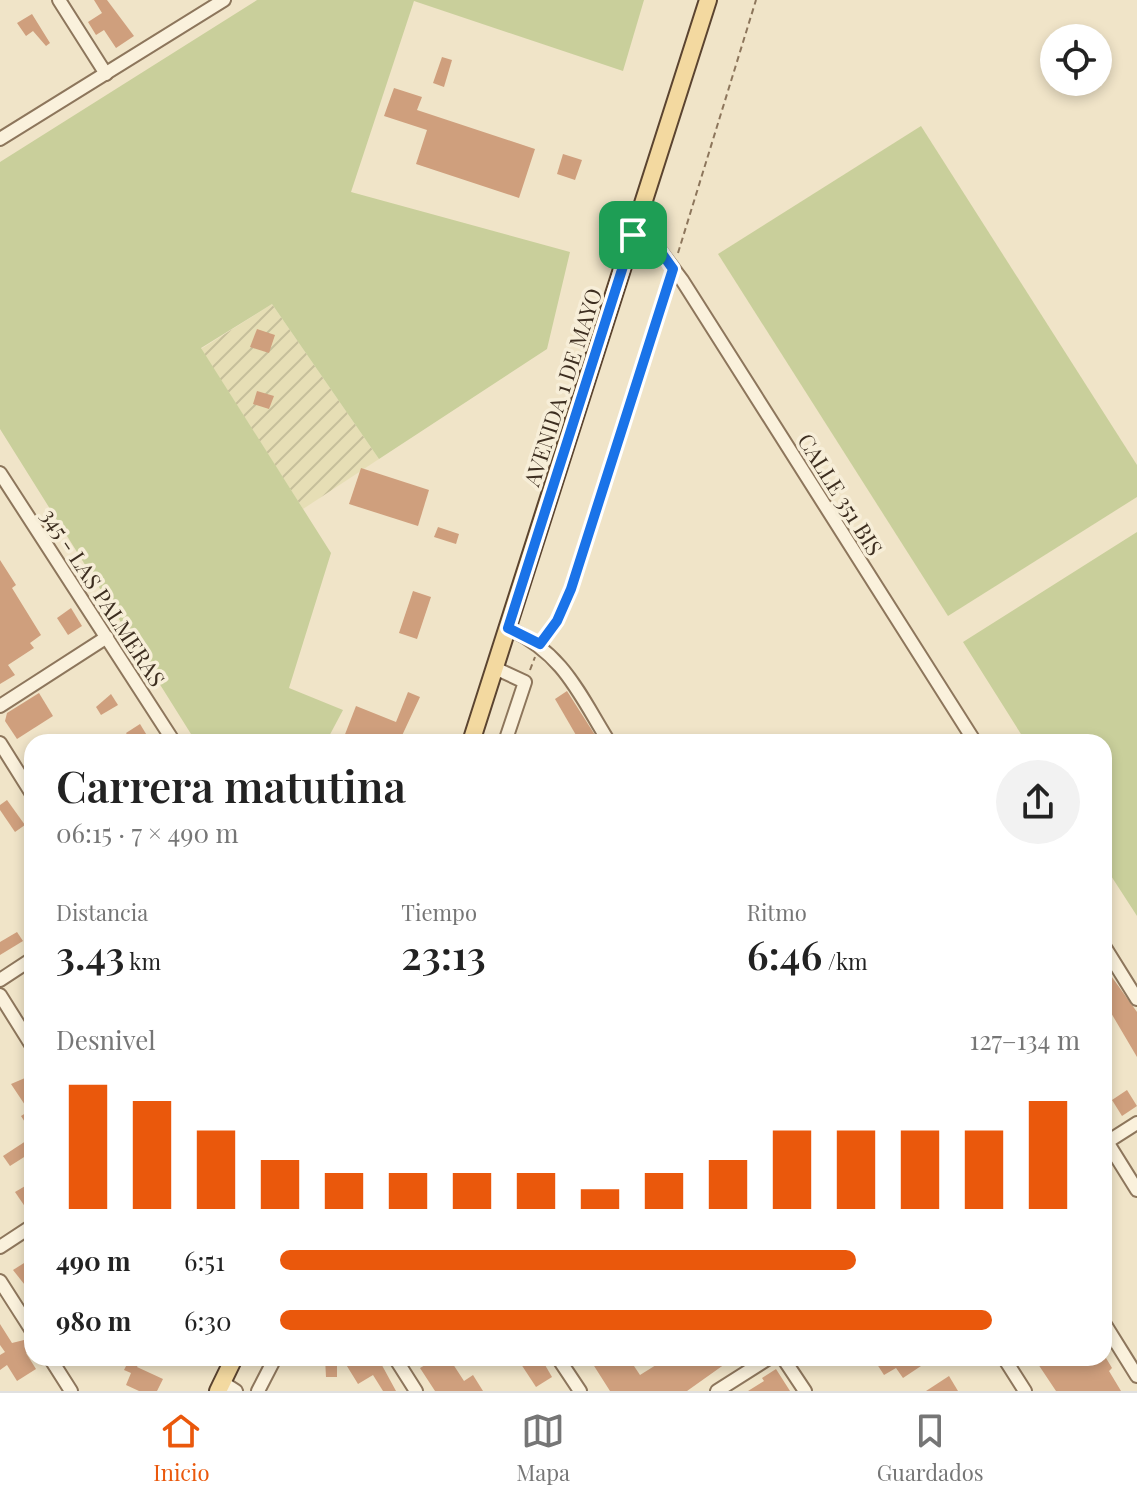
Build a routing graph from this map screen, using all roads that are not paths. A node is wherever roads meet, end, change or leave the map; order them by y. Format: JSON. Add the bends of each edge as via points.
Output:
{"nodes":[{"id":1,"x":59,"y":0,"type":"edge"},
{"id":2,"x":224,"y":0,"type":"edge"},
{"id":3,"x":708,"y":0,"type":"edge"},
{"id":4,"x":106,"y":74,"type":"junction"},
{"id":5,"x":0,"y":139,"type":"edge"},
{"id":6,"x":633,"y":235,"type":"junction"},
{"id":7,"x":0,"y":473,"type":"edge"},
{"id":8,"x":508,"y":628,"type":"junction"},
{"id":9,"x":107,"y":637,"type":"junction"},
{"id":10,"x":495,"y":668,"type":"junction"},
{"id":11,"x":0,"y":706,"type":"edge"},
{"id":12,"x":169,"y":734,"type":"edge"},
{"id":13,"x":474,"y":734,"type":"edge"},
{"id":14,"x":508,"y":734,"type":"edge"},
{"id":15,"x":604,"y":734,"type":"edge"},
{"id":16,"x":970,"y":734,"type":"edge"},
{"id":17,"x":0,"y":743,"type":"edge"},
{"id":18,"x":24,"y":781,"type":"edge"},
{"id":19,"x":1112,"y":959,"type":"edge"},
{"id":20,"x":24,"y":964,"type":"edge"},
{"id":21,"x":0,"y":980,"type":"edge"},
{"id":22,"x":0,"y":995,"type":"edge"},
{"id":23,"x":1137,"y":999,"type":"edge"},
{"id":24,"x":24,"y":1033,"type":"edge"},
{"id":25,"x":1137,"y":1123,"type":"edge"},
{"id":26,"x":1112,"y":1137,"type":"edge"},
{"id":27,"x":1112,"y":1152,"type":"edge"},
{"id":28,"x":1137,"y":1190,"type":"edge"},
{"id":29,"x":24,"y":1231,"type":"edge"},
{"id":30,"x":0,"y":1247,"type":"edge"},
{"id":31,"x":0,"y":1281,"type":"edge"},
{"id":32,"x":24,"y":1318,"type":"edge"},
{"id":33,"x":1112,"y":1336,"type":"edge"},
{"id":34,"x":55,"y":1366,"type":"edge"},
{"id":35,"x":232,"y":1366,"type":"edge"},
{"id":36,"x":271,"y":1366,"type":"edge"},
{"id":37,"x":400,"y":1366,"type":"edge"},
{"id":38,"x":563,"y":1366,"type":"edge"},
{"id":39,"x":756,"y":1366,"type":"edge"},
{"id":40,"x":788,"y":1366,"type":"edge"},
{"id":41,"x":1009,"y":1366,"type":"edge"},
{"id":42,"x":1137,"y":1376,"type":"edge"},
{"id":43,"x":226,"y":1388,"type":"edge"},
{"id":44,"x":71,"y":1391,"type":"edge"},
{"id":45,"x":258,"y":1391,"type":"edge"},
{"id":46,"x":416,"y":1391,"type":"edge"},
{"id":47,"x":580,"y":1391,"type":"edge"},
{"id":48,"x":717,"y":1391,"type":"edge"},
{"id":49,"x":805,"y":1391,"type":"edge"},
{"id":50,"x":1025,"y":1391,"type":"edge"}],
"edges":[{"from":1,"to":4,"type":"street"},
{"from":2,"to":4,"type":"street"},
{"from":3,"to":6,"type":"main road","name":"AVENIDA 1 DE MAYO"},
{"from":4,"to":5,"type":"street"},
{"from":6,"to":8,"type":"main road","name":"AVENIDA 1 DE MAYO"},
{"from":6,"to":16,"type":"street","name":"CALLE 351 BIS","via":[[658,248],[673,269]]},
{"from":7,"to":9,"type":"street","name":"345 - LAS PALMERAS"},
{"from":8,"to":10,"type":"main road","name":"AVENIDA 1 DE MAYO"},
{"from":8,"to":15,"type":"street","via":[[540,644],[561,666]]},
{"from":9,"to":11,"type":"street"},
{"from":9,"to":12,"type":"street","name":"345 - LAS PALMERAS"},
{"from":10,"to":13,"type":"main road","name":"AVENIDA 1 DE MAYO"},
{"from":10,"to":14,"type":"street","via":[[525,682]]},
{"from":17,"to":18,"type":"street"},
{"from":19,"to":23,"type":"street"},
{"from":20,"to":21,"type":"street"},
{"from":22,"to":24,"type":"street"},
{"from":25,"to":26,"type":"street"},
{"from":27,"to":28,"type":"street"},
{"from":29,"to":30,"type":"street"},
{"from":31,"to":32,"type":"street"},
{"from":33,"to":42,"type":"street"},
{"from":34,"to":44,"type":"street"},
{"from":35,"to":43,"type":"main road"},
{"from":36,"to":45,"type":"street"},
{"from":37,"to":46,"type":"street"},
{"from":38,"to":47,"type":"street"},
{"from":39,"to":48,"type":"street"},
{"from":40,"to":49,"type":"street"},
{"from":41,"to":50,"type":"street"}]}
